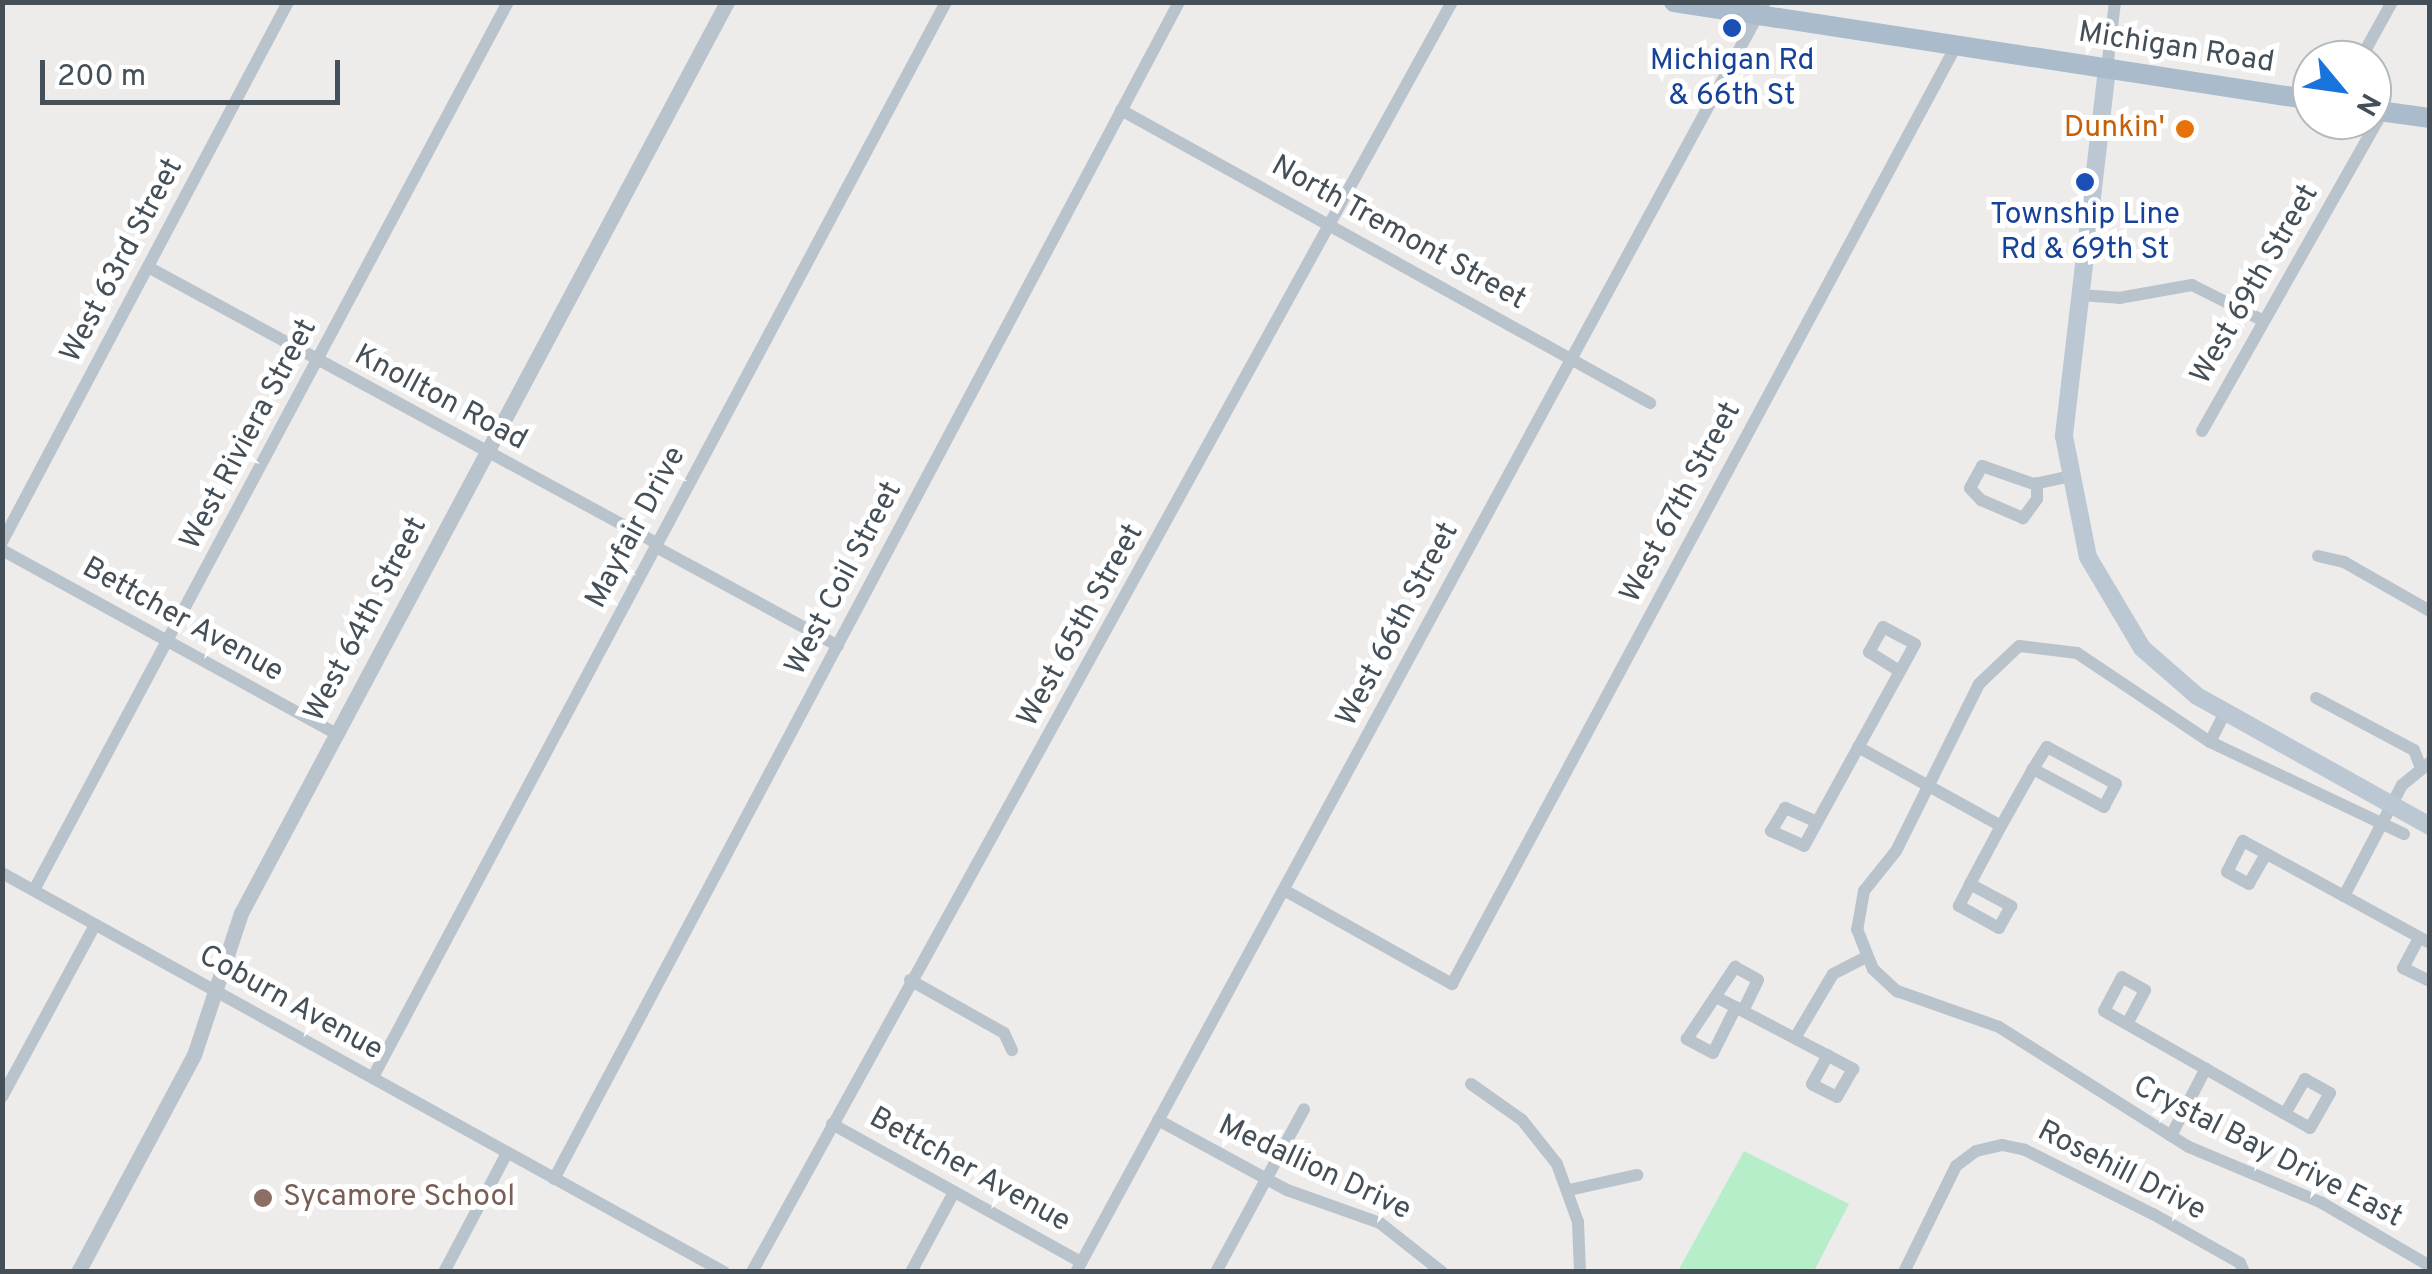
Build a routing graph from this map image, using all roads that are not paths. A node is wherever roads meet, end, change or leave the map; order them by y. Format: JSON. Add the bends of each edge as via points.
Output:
{"nodes":[{"id":1,"x":288,"y":2,"type":"edge"},
{"id":2,"x":508,"y":2,"type":"edge"},
{"id":3,"x":727,"y":2,"type":"edge"},
{"id":4,"x":946,"y":2,"type":"edge"},
{"id":5,"x":1179,"y":2,"type":"edge"},
{"id":6,"x":1452,"y":2,"type":"edge"},
{"id":7,"x":1674,"y":2,"type":"edge"},
{"id":8,"x":2116,"y":2,"type":"edge"},
{"id":9,"x":2392,"y":2,"type":"edge"},
{"id":10,"x":1762,"y":9,"type":"edge"},
{"id":11,"x":2371,"y":40,"type":"edge"},
{"id":12,"x":1956,"y":46,"type":"junction"},
{"id":13,"x":2106,"y":68,"type":"junction"},
{"id":14,"x":2292,"y":97,"type":"edge"},
{"id":15,"x":1122,"y":110,"type":"junction"},
{"id":16,"x":2392,"y":112,"type":"edge"},
{"id":17,"x":2430,"y":118,"type":"edge"},
{"id":18,"x":2362,"y":140,"type":"edge"},
{"id":19,"x":1331,"y":226,"type":"junction"},
{"id":20,"x":148,"y":267,"type":"junction"},
{"id":21,"x":2080,"y":295,"type":"junction"},
{"id":22,"x":2264,"y":321,"type":"junction"},
{"id":23,"x":1571,"y":359,"type":"junction"},
{"id":24,"x":318,"y":362,"type":"junction"},
{"id":25,"x":1650,"y":404,"type":"dead end"},
{"id":26,"x":2202,"y":431,"type":"dead end"},
{"id":27,"x":488,"y":452,"type":"junction"},
{"id":28,"x":2068,"y":477,"type":"junction"},
{"id":29,"x":2038,"y":483,"type":"junction"},
{"id":30,"x":2,"y":542,"type":"edge"},
{"id":31,"x":657,"y":545,"type":"junction"},
{"id":32,"x":2,"y":550,"type":"edge"},
{"id":33,"x":2318,"y":556,"type":"dead end"},
{"id":34,"x":2430,"y":610,"type":"edge"},
{"id":35,"x":169,"y":642,"type":"junction"},
{"id":36,"x":838,"y":646,"type":"junction"},
{"id":37,"x":1900,"y":670,"type":"dead end"},
{"id":38,"x":2316,"y":698,"type":"dead end"},
{"id":39,"x":2225,"y":713,"type":"junction"},
{"id":40,"x":338,"y":735,"type":"junction"},
{"id":41,"x":2210,"y":742,"type":"junction"},
{"id":42,"x":1858,"y":747,"type":"junction"},
{"id":43,"x":2425,"y":765,"type":"edge"},
{"id":44,"x":2033,"y":769,"type":"junction"},
{"id":45,"x":1930,"y":787,"type":"junction"},
{"id":46,"x":2392,"y":804,"type":"junction"},
{"id":47,"x":1817,"y":822,"type":"dead end"},
{"id":48,"x":2384,"y":823,"type":"junction"},
{"id":49,"x":2001,"y":826,"type":"junction"},
{"id":50,"x":2430,"y":826,"type":"edge"},
{"id":51,"x":2404,"y":834,"type":"dead end"},
{"id":52,"x":2266,"y":854,"type":"dead end"},
{"id":53,"x":2,"y":874,"type":"edge"},
{"id":54,"x":1970,"y":884,"type":"dead end"},
{"id":55,"x":34,"y":890,"type":"junction"},
{"id":56,"x":1284,"y":890,"type":"junction"},
{"id":57,"x":2344,"y":896,"type":"junction"},
{"id":58,"x":95,"y":925,"type":"junction"},
{"id":59,"x":2424,"y":941,"type":"edge"},
{"id":60,"x":1866,"y":957,"type":"junction"},
{"id":61,"x":910,"y":980,"type":"junction"},
{"id":62,"x":2430,"y":981,"type":"edge"},
{"id":63,"x":212,"y":992,"type":"junction"},
{"id":64,"x":1718,"y":998,"type":"junction"},
{"id":65,"x":1740,"y":1009,"type":"junction"},
{"id":66,"x":2127,"y":1024,"type":"dead end"},
{"id":67,"x":1795,"y":1038,"type":"junction"},
{"id":68,"x":1012,"y":1050,"type":"dead end"},
{"id":69,"x":1828,"y":1055,"type":"junction"},
{"id":70,"x":2206,"y":1068,"type":"junction"},
{"id":71,"x":372,"y":1077,"type":"junction"},
{"id":72,"x":1471,"y":1084,"type":"dead end"},
{"id":73,"x":2,"y":1097,"type":"edge"},
{"id":74,"x":1304,"y":1109,"type":"dead end"},
{"id":75,"x":2285,"y":1114,"type":"dead end"},
{"id":76,"x":1158,"y":1120,"type":"junction"},
{"id":77,"x":832,"y":1124,"type":"junction"},
{"id":78,"x":2171,"y":1136,"type":"junction"},
{"id":79,"x":507,"y":1153,"type":"junction"},
{"id":80,"x":1637,"y":1175,"type":"dead end"},
{"id":81,"x":1266,"y":1178,"type":"junction"},
{"id":82,"x":554,"y":1179,"type":"junction"},
{"id":83,"x":1569,"y":1190,"type":"junction"},
{"id":84,"x":954,"y":1192,"type":"junction"},
{"id":85,"x":2430,"y":1266,"type":"edge"},
{"id":86,"x":1078,"y":1267,"type":"edge"},
{"id":87,"x":78,"y":1272,"type":"edge"},
{"id":88,"x":444,"y":1272,"type":"edge"},
{"id":89,"x":724,"y":1272,"type":"edge"},
{"id":90,"x":752,"y":1272,"type":"edge"},
{"id":91,"x":911,"y":1272,"type":"edge"},
{"id":92,"x":1216,"y":1272,"type":"edge"},
{"id":93,"x":1442,"y":1272,"type":"edge"},
{"id":94,"x":1580,"y":1272,"type":"edge"},
{"id":95,"x":1904,"y":1272,"type":"edge"},
{"id":96,"x":2244,"y":1272,"type":"edge"}],
"edges":[{"from":1,"to":20,"type":"street","name":"West 63rd Street"},
{"from":2,"to":24,"type":"street","name":"West Riviera Street"},
{"from":3,"to":27,"type":"street","name":"West 64th Street"},
{"from":4,"to":31,"type":"street","name":"Mayfair Drive"},
{"from":5,"to":15,"type":"street","name":"West Coil Street"},
{"from":6,"to":19,"type":"street","name":"West 65th Street"},
{"from":7,"to":10,"type":"main road","name":"Michigan Road"},
{"from":8,"to":13,"type":"street"},
{"from":9,"to":11,"type":"street"},
{"from":10,"to":12,"type":"main road","name":"Michigan Road"},
{"from":10,"to":23,"type":"street","name":"West 66th Street"},
{"from":12,"to":13,"type":"main road","name":"Michigan Road"},
{"from":12,"to":56,"type":"street","name":"West 67th Street","via":[[1452,984]]},
{"from":13,"to":14,"type":"main road","name":"Michigan Road"},
{"from":13,"to":21,"type":"main road"},
{"from":15,"to":19,"type":"street","name":"North Tremont Street"},
{"from":15,"to":36,"type":"street","name":"West Coil Street"},
{"from":16,"to":17,"type":"main road"},
{"from":18,"to":22,"type":"street","name":"West 69th Street"},
{"from":19,"to":23,"type":"street","name":"North Tremont Street"},
{"from":19,"to":61,"type":"street","name":"West 65th Street","via":[[1050,740],[1027,765]]},
{"from":20,"to":24,"type":"street","name":"Knollton Road"},
{"from":20,"to":30,"type":"street","name":"West 63rd Street"},
{"from":21,"to":22,"type":"street","via":[[2119,298],[2192,285]]},
{"from":21,"to":28,"type":"main road","via":[[2064,436]]},
{"from":22,"to":26,"type":"street","name":"West 69th Street"},
{"from":23,"to":25,"type":"street","name":"North Tremont Street"},
{"from":23,"to":56,"type":"street","name":"West 66th Street"},
{"from":24,"to":27,"type":"street","name":"Knollton Road"},
{"from":24,"to":35,"type":"street","name":"West Riviera Street"},
{"from":27,"to":31,"type":"street","name":"Knollton Road"},
{"from":27,"to":40,"type":"street","name":"West 64th Street"},
{"from":28,"to":29,"type":"street"},
{"from":28,"to":39,"type":"main road","via":[[2088,557],[2142,648]]},
{"from":29,"to":29,"type":"street","via":[[2012,481],[1982,466],[1970,488],[1981,500],[2023,518],[2037,499]]},
{"from":31,"to":36,"type":"street","name":"Knollton Road"},
{"from":31,"to":71,"type":"street","name":"Mayfair Drive"},
{"from":32,"to":35,"type":"street","name":"Bettcher Avenue"},
{"from":33,"to":34,"type":"street","via":[[2344,562]]},
{"from":35,"to":40,"type":"street","name":"Bettcher Avenue"},
{"from":35,"to":55,"type":"street","name":"West Riviera Street"},
{"from":36,"to":82,"type":"street","name":"West Coil Street"},
{"from":37,"to":42,"type":"street"},
{"from":38,"to":43,"type":"street","via":[[2414,750]]},
{"from":39,"to":41,"type":"street"},
{"from":39,"to":46,"type":"main road"},
{"from":40,"to":63,"type":"street","name":"West 64th Street","via":[[241,913]]},
{"from":41,"to":45,"type":"street","via":[[2058,646],[2019,646],[1990,666]]},
{"from":41,"to":48,"type":"street"},
{"from":42,"to":45,"type":"street"},
{"from":42,"to":47,"type":"street"},
{"from":43,"to":46,"type":"street"},
{"from":44,"to":44,"type":"street","via":[[2047,747],[2116,784],[2104,807]]},
{"from":44,"to":49,"type":"street"},
{"from":45,"to":49,"type":"street"},
{"from":45,"to":60,"type":"street","via":[[1896,851],[1864,891],[1857,930]]},
{"from":46,"to":48,"type":"street"},
{"from":46,"to":50,"type":"main road"},
{"from":48,"to":51,"type":"street"},
{"from":48,"to":57,"type":"street"},
{"from":49,"to":54,"type":"street"},
{"from":52,"to":57,"type":"street"},
{"from":53,"to":55,"type":"street","name":"Coburn Avenue"},
{"from":55,"to":58,"type":"street","name":"Coburn Avenue"},
{"from":56,"to":76,"type":"street","name":"West 66th Street"},
{"from":57,"to":59,"type":"street"},
{"from":58,"to":63,"type":"street","name":"Coburn Avenue"},
{"from":58,"to":73,"type":"street"},
{"from":59,"to":62,"type":"street","via":[[2404,968]]},
{"from":60,"to":67,"type":"street","via":[[1832,974]]},
{"from":60,"to":78,"type":"street","name":"Crystal Bay Drive East","via":[[1897,991],[1999,1026]]},
{"from":61,"to":68,"type":"street","via":[[1004,1033]]},
{"from":61,"to":77,"type":"street","name":"West 65th Street"},
{"from":63,"to":71,"type":"street","name":"Coburn Avenue"},
{"from":63,"to":87,"type":"street","name":"West 64th Street","via":[[194,1055]]},
{"from":64,"to":65,"type":"street"},
{"from":64,"to":65,"type":"street","via":[[1735,966],[1758,980]]},
{"from":64,"to":65,"type":"street","via":[[1687,1040],[1713,1053]]},
{"from":65,"to":67,"type":"street"},
{"from":66,"to":70,"type":"street"},
{"from":67,"to":69,"type":"street"},
{"from":69,"to":69,"type":"street","via":[[1853,1068],[1836,1097],[1812,1084]]},
{"from":70,"to":75,"type":"street"},
{"from":70,"to":78,"type":"street"},
{"from":71,"to":79,"type":"street","name":"Coburn Avenue"},
{"from":72,"to":83,"type":"street","via":[[1529,1127]]},
{"from":74,"to":81,"type":"street"},
{"from":76,"to":81,"type":"street","name":"Medallion Drive"},
{"from":76,"to":86,"type":"street","name":"West 66th Street"},
{"from":77,"to":84,"type":"street","name":"Bettcher Avenue"},
{"from":77,"to":90,"type":"street","name":"West 65th Street"},
{"from":78,"to":85,"type":"street","name":"Crystal Bay Drive East","via":[[2246,1176],[2322,1203]]},
{"from":79,"to":82,"type":"street","name":"Coburn Avenue"},
{"from":79,"to":88,"type":"street"},
{"from":80,"to":83,"type":"street"},
{"from":81,"to":92,"type":"street"},
{"from":81,"to":93,"type":"street","name":"Medallion Drive","via":[[1380,1223]]},
{"from":82,"to":89,"type":"street","name":"Coburn Avenue"},
{"from":83,"to":94,"type":"street"},
{"from":84,"to":86,"type":"street","name":"Bettcher Avenue"},
{"from":84,"to":91,"type":"street"},
{"from":95,"to":96,"type":"street","name":"Rosehill Drive","via":[[1951,1174],[1968,1156],[1994,1146],[2025,1150],[2207,1243]]}]}
